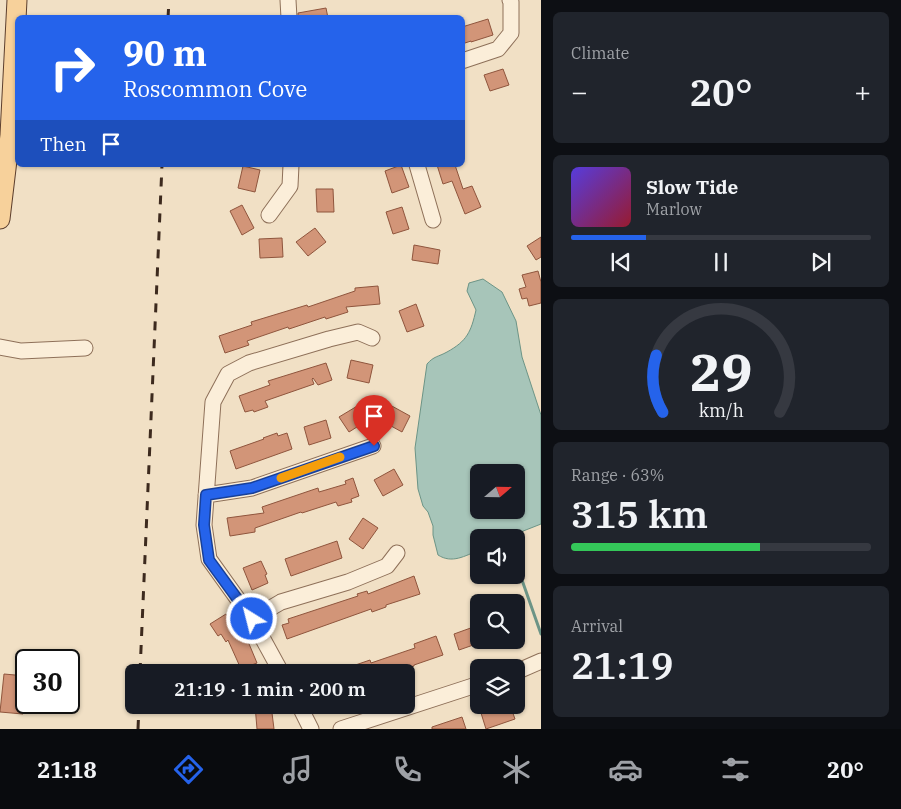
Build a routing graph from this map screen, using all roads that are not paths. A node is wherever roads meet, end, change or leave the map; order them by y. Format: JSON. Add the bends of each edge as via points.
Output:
{"nodes":[{"id":1,"x":17,"y":0,"type":"edge"},
{"id":2,"x":288,"y":0,"type":"edge"},
{"id":3,"x":510,"y":0,"type":"edge"},
{"id":4,"x":16,"y":15,"type":"edge"},
{"id":5,"x":289,"y":15,"type":"edge"},
{"id":6,"x":15,"y":39,"type":"edge"},
{"id":7,"x":465,"y":61,"type":"edge"},
{"id":8,"x":291,"y":167,"type":"edge"},
{"id":9,"x":418,"y":167,"type":"edge"},
{"id":10,"x":269,"y":215,"type":"dead end"},
{"id":11,"x":0,"y":219,"type":"edge"},
{"id":12,"x":433,"y":220,"type":"dead end"},
{"id":13,"x":372,"y":338,"type":"dead end"},
{"id":14,"x":0,"y":347,"type":"edge"},
{"id":15,"x":86,"y":348,"type":"dead end"},
{"id":16,"x":374,"y":446,"type":"dead end"},
{"id":17,"x":206,"y":495,"type":"junction"},
{"id":18,"x":397,"y":553,"type":"dead end"},
{"id":19,"x":252,"y":619,"type":"junction"},
{"id":20,"x":541,"y":661,"type":"edge"},
{"id":21,"x":277,"y":664,"type":"edge"},
{"id":22,"x":525,"y":668,"type":"edge"},
{"id":23,"x":470,"y":687,"type":"edge"},
{"id":24,"x":303,"y":714,"type":"edge"},
{"id":25,"x":311,"y":729,"type":"edge"},
{"id":26,"x":341,"y":729,"type":"edge"}],
"edges":[{"from":1,"to":4,"type":"main road"},
{"from":2,"to":5,"type":"street"},
{"from":3,"to":7,"type":"street","via":[[511,33],[498,48]]},
{"from":6,"to":11,"type":"main road","via":[[10,135]]},
{"from":8,"to":10,"type":"street","via":[[290,186]]},
{"from":9,"to":12,"type":"street"},
{"from":13,"to":17,"type":"street","via":[[358,332],[329,339],[249,363],[228,374],[213,402]]},
{"from":14,"to":15,"type":"street","via":[[21,351]]},
{"from":16,"to":17,"type":"street","via":[[252,488]]},
{"from":17,"to":19,"type":"street","via":[[204,525],[209,560]]},
{"from":18,"to":19,"type":"street","via":[[387,566],[348,582],[281,602]]},
{"from":19,"to":21,"type":"street"},
{"from":20,"to":22,"type":"street"},
{"from":23,"to":26,"type":"street"},
{"from":24,"to":25,"type":"street"}]}
